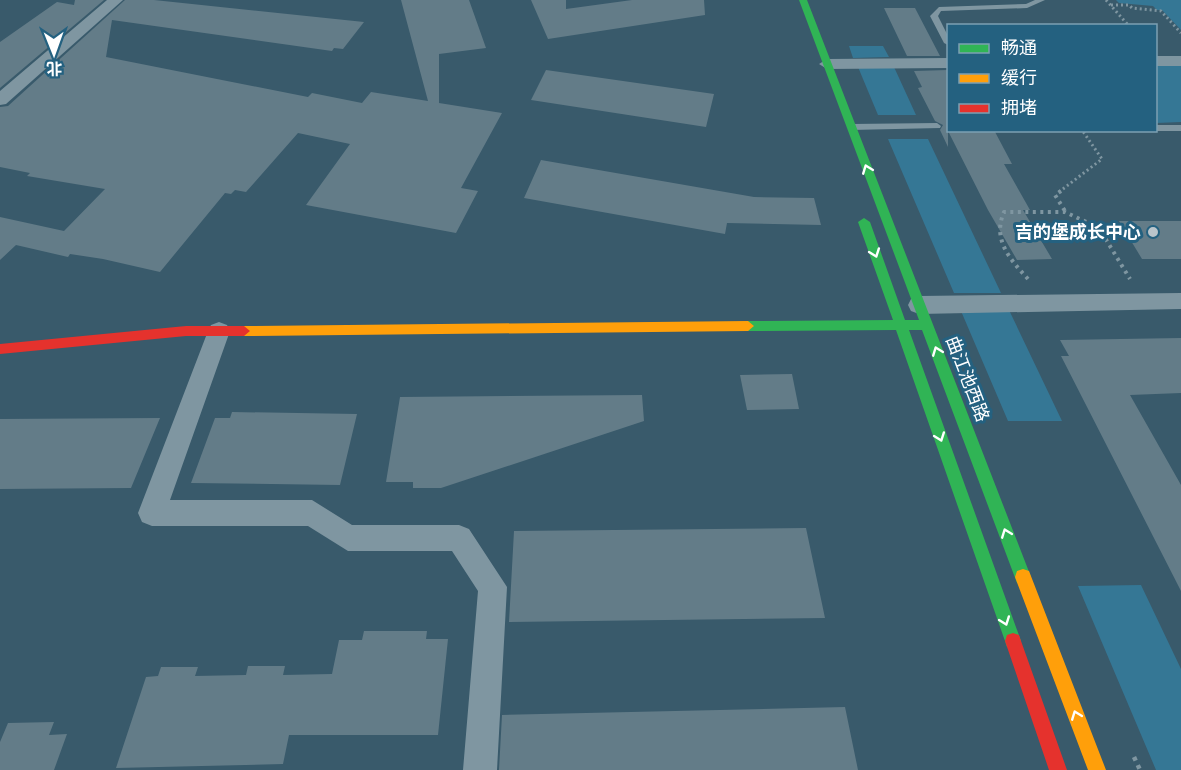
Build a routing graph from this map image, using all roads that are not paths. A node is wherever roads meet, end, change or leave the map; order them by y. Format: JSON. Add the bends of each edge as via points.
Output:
{"nodes":[{"id":1,"x":116,"y":0,"type":"edge"},
{"id":2,"x":803,"y":0,"type":"edge"},
{"id":3,"x":1041,"y":0,"type":"edge"},
{"id":4,"x":947,"y":41,"type":"edge"},
{"id":5,"x":1157,"y":61,"type":"edge"},
{"id":6,"x":1181,"y":61,"type":"edge"},
{"id":7,"x":947,"y":63,"type":"edge"},
{"id":8,"x":827,"y":64,"type":"junction"},
{"id":9,"x":0,"y":100,"type":"edge"},
{"id":10,"x":938,"y":126,"type":"dead end"},
{"id":11,"x":851,"y":127,"type":"junction"},
{"id":12,"x":1157,"y":128,"type":"edge"},
{"id":13,"x":1181,"y":128,"type":"edge"},
{"id":14,"x":861,"y":213,"type":"dead end"},
{"id":15,"x":1181,"y":301,"type":"edge"},
{"id":16,"x":919,"y":304,"type":"junction"},
{"id":17,"x":927,"y":325,"type":"junction"},
{"id":18,"x":901,"y":326,"type":"junction"},
{"id":19,"x":219,"y":331,"type":"junction"},
{"id":20,"x":0,"y":349,"type":"edge"},
{"id":21,"x":480,"y":770,"type":"edge"},
{"id":22,"x":1058,"y":770,"type":"edge"},
{"id":23,"x":1097,"y":770,"type":"edge"}],
"edges":[{"from":1,"to":9,"type":"street"},
{"from":2,"to":8,"type":"street","name":"曲江池西路"},
{"from":3,"to":4,"type":"lane","via":[[1027,6],[939,9],[934,16]]},
{"from":5,"to":6,"type":"street"},
{"from":7,"to":8,"type":"street"},
{"from":8,"to":11,"type":"street","name":"曲江池西路"},
{"from":10,"to":11,"type":"lane"},
{"from":16,"to":11,"type":"street","name":"曲江池西路","one_way":true},
{"from":12,"to":13,"type":"lane"},
{"from":14,"to":18,"type":"street","one_way":true},
{"from":15,"to":16,"type":"street"},
{"from":16,"to":17,"type":"street","name":"曲江池西路"},
{"from":17,"to":18,"type":"street"},
{"from":23,"to":17,"type":"street","name":"曲江池西路","one_way":true},
{"from":18,"to":19,"type":"street"},
{"from":18,"to":22,"type":"street","one_way":true},
{"from":19,"to":20,"type":"street"},
{"from":19,"to":21,"type":"street","via":[[152,513],[312,513],[348,538],[459,538],[493,587]]}]}
